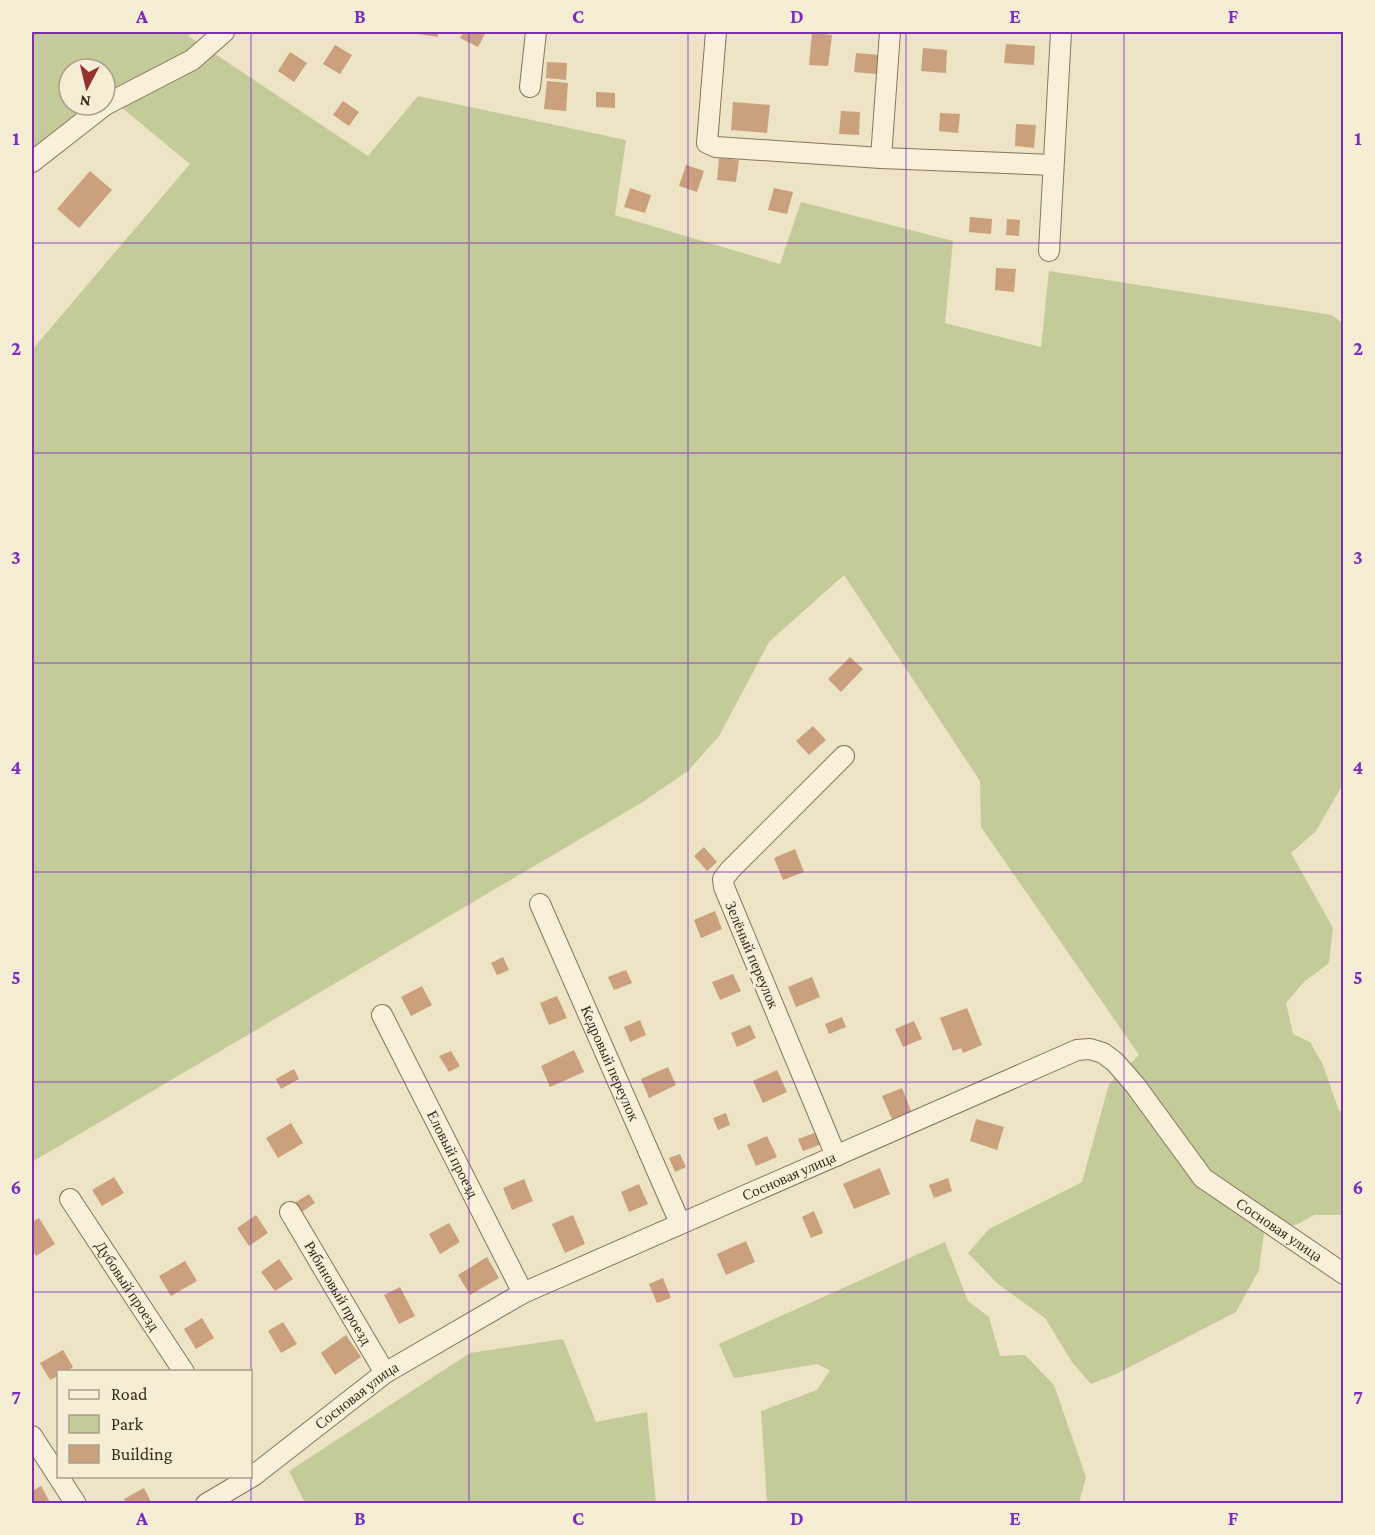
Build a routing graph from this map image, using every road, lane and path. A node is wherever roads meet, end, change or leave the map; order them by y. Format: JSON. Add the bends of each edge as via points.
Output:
{"nodes":[{"id":1,"x":224,"y":32,"type":"edge"},
{"id":2,"x":536,"y":32,"type":"edge"},
{"id":3,"x":716,"y":32,"type":"edge"},
{"id":4,"x":890,"y":32,"type":"edge"},
{"id":5,"x":1061,"y":32,"type":"edge"},
{"id":6,"x":530,"y":87,"type":"dead end"},
{"id":7,"x":117,"y":99,"type":"edge"},
{"id":8,"x":90,"y":117,"type":"edge"},
{"id":9,"x":881,"y":158,"type":"junction"},
{"id":10,"x":32,"y":162,"type":"edge"},
{"id":11,"x":1053,"y":165,"type":"junction"},
{"id":12,"x":1049,"y":250,"type":"dead end"},
{"id":13,"x":844,"y":756,"type":"dead end"},
{"id":14,"x":540,"y":904,"type":"dead end"},
{"id":15,"x":382,"y":1015,"type":"dead end"},
{"id":16,"x":837,"y":1156,"type":"junction"},
{"id":17,"x":70,"y":1199,"type":"dead end"},
{"id":18,"x":290,"y":1212,"type":"dead end"},
{"id":19,"x":681,"y":1223,"type":"junction"},
{"id":20,"x":1344,"y":1274,"type":"edge"},
{"id":21,"x":523,"y":1293,"type":"junction"},
{"id":22,"x":183,"y":1370,"type":"edge"},
{"id":23,"x":385,"y":1373,"type":"junction"},
{"id":24,"x":32,"y":1436,"type":"edge"},
{"id":25,"x":57,"y":1474,"type":"edge"},
{"id":26,"x":252,"y":1474,"type":"edge"},
{"id":27,"x":60,"y":1478,"type":"edge"},
{"id":28,"x":246,"y":1478,"type":"edge"},
{"id":29,"x":76,"y":1503,"type":"edge"},
{"id":30,"x":206,"y":1503,"type":"edge"}],
"edges":[{"from":1,"to":7,"type":"street","via":[[192,60]]},
{"from":2,"to":6,"type":"street"},
{"from":3,"to":9,"type":"street","via":[[707,143],[716,147]]},
{"from":4,"to":9,"type":"street"},
{"from":5,"to":11,"type":"street"},
{"from":8,"to":10,"type":"street"},
{"from":9,"to":11,"type":"street"},
{"from":11,"to":12,"type":"street"},
{"from":13,"to":16,"type":"street","name":"Зелёный переулок","via":[[723,879]]},
{"from":14,"to":19,"type":"street","name":"Кедровый переулок"},
{"from":15,"to":21,"type":"street","name":"Еловый проезд"},
{"from":16,"to":19,"type":"street","name":"Сосновая улица"},
{"from":16,"to":20,"type":"street","name":"Сосновая улица","via":[[1064,1055],[1090,1049],[1115,1062],[1203,1178]]},
{"from":17,"to":22,"type":"street","name":"Дубовый проезд"},
{"from":18,"to":23,"type":"street","name":"Рябиновый проезд"},
{"from":19,"to":21,"type":"street","name":"Сосновая улица"},
{"from":21,"to":23,"type":"street","name":"Сосновая улица"},
{"from":23,"to":26,"type":"street","name":"Сосновая улица"},
{"from":24,"to":25,"type":"street"},
{"from":27,"to":29,"type":"street"},
{"from":28,"to":30,"type":"street","name":"Сосновая улица"}]}
